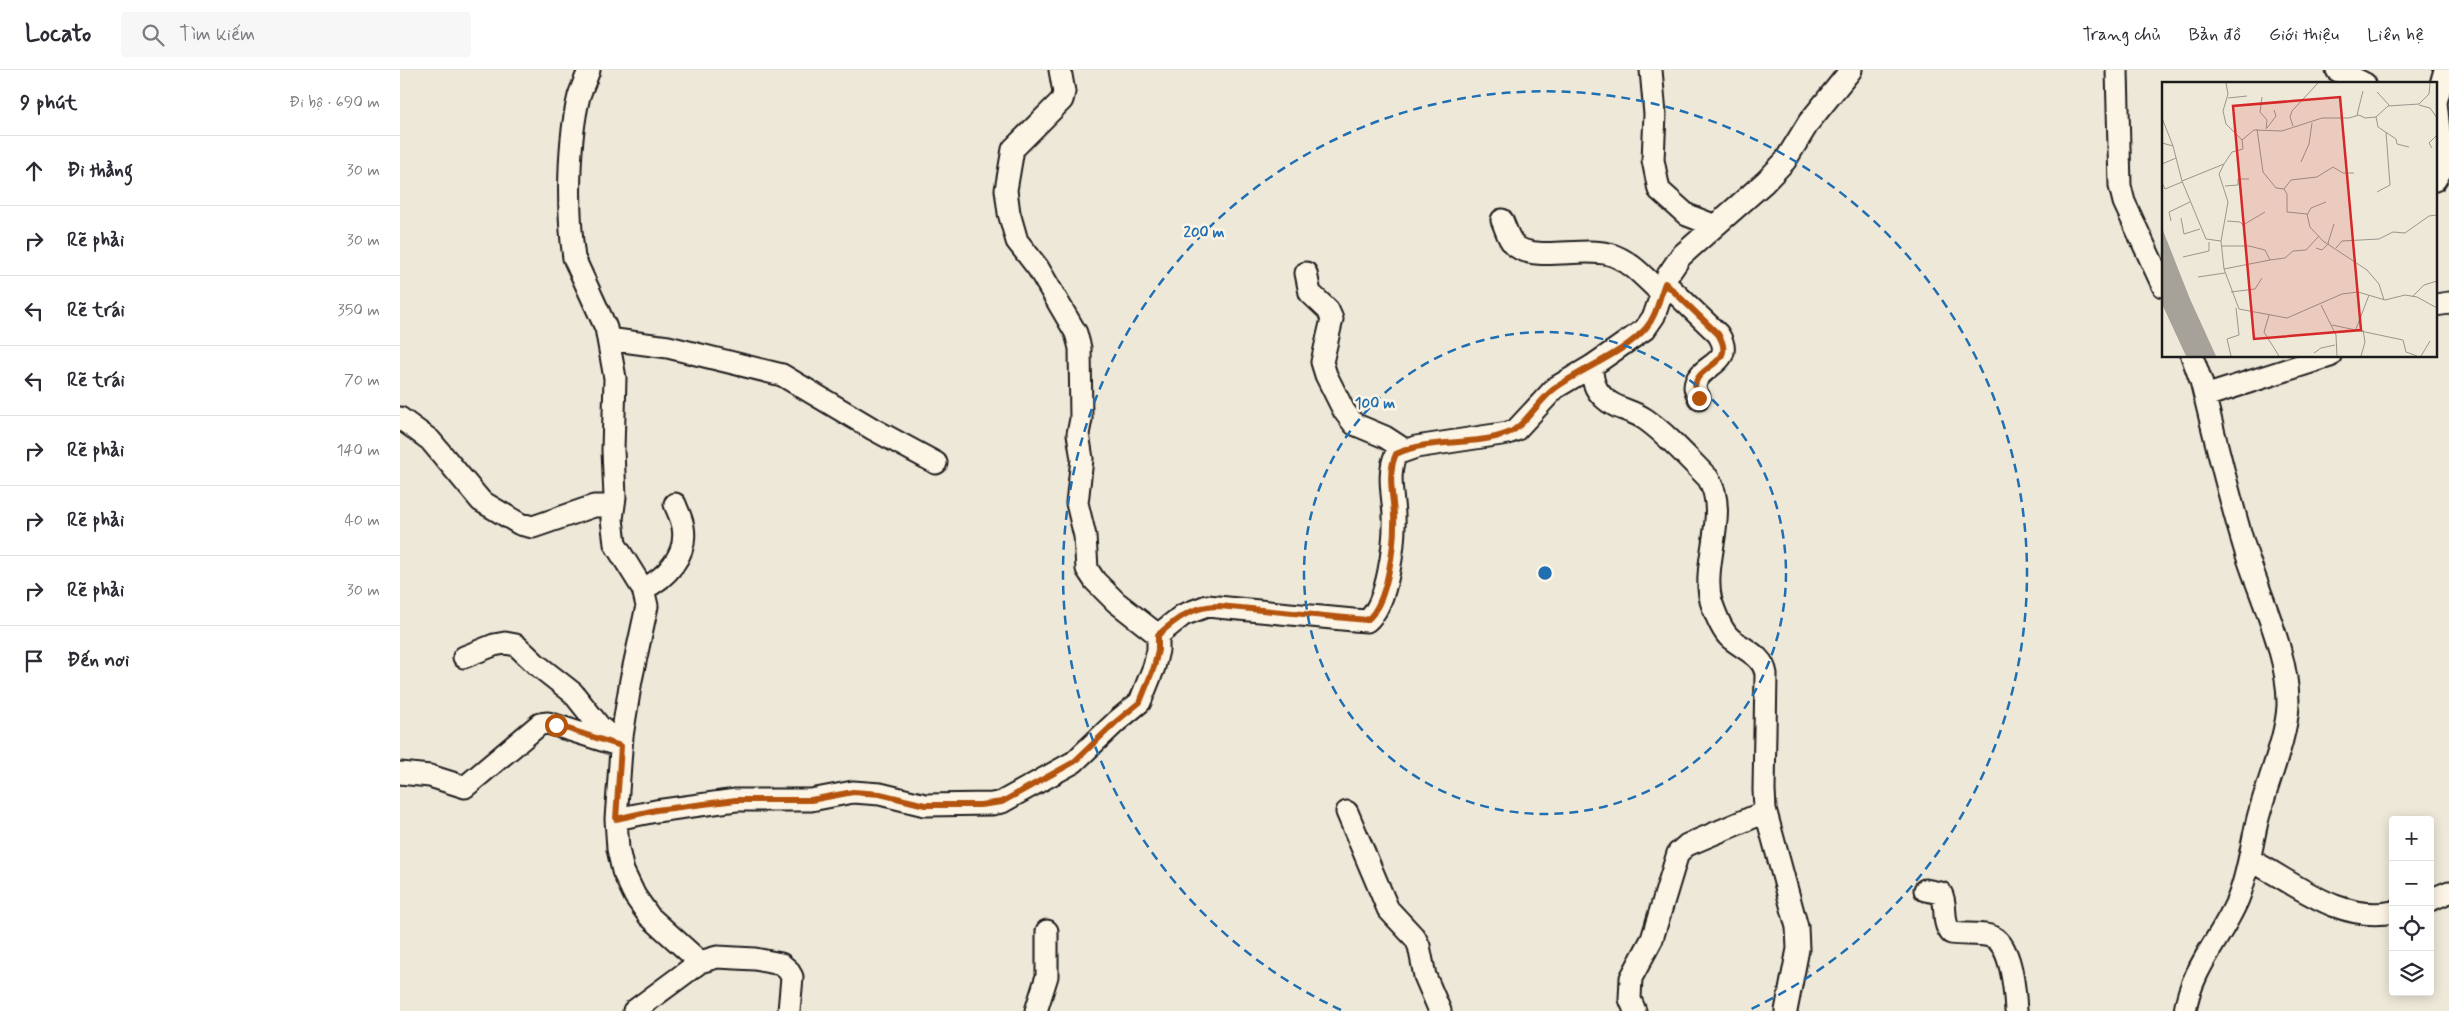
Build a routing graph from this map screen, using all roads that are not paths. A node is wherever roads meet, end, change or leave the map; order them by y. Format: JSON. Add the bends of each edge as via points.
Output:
{"nodes":[{"id":1,"x":588,"y":70,"type":"edge"},
{"id":2,"x":1060,"y":70,"type":"edge"},
{"id":3,"x":1651,"y":70,"type":"edge"},
{"id":4,"x":1851,"y":70,"type":"edge"},
{"id":5,"x":2117,"y":70,"type":"edge"},
{"id":6,"x":2337,"y":70,"type":"edge"},
{"id":7,"x":2445,"y":70,"type":"edge"},
{"id":8,"x":2361,"y":82,"type":"edge"},
{"id":9,"x":2436,"y":107,"type":"edge"},
{"id":10,"x":2436,"y":178,"type":"edge"},
{"id":11,"x":1502,"y":220,"type":"dead end"},
{"id":12,"x":1713,"y":225,"type":"junction"},
{"id":13,"x":1306,"y":273,"type":"dead end"},
{"id":14,"x":2162,"y":284,"type":"edge"},
{"id":15,"x":1663,"y":288,"type":"junction"},
{"id":16,"x":2449,"y":303,"type":"edge"},
{"id":17,"x":2436,"y":305,"type":"edge"},
{"id":18,"x":608,"y":339,"type":"junction"},
{"id":19,"x":2193,"y":358,"type":"edge"},
{"id":20,"x":2324,"y":358,"type":"edge"},
{"id":21,"x":1592,"y":366,"type":"junction"},
{"id":22,"x":2205,"y":396,"type":"junction"},
{"id":23,"x":1699,"y":398,"type":"dead end"},
{"id":24,"x":400,"y":418,"type":"edge"},
{"id":25,"x":1405,"y":450,"type":"junction"},
{"id":26,"x":936,"y":463,"type":"dead end"},
{"id":27,"x":675,"y":504,"type":"dead end"},
{"id":28,"x":614,"y":506,"type":"junction"},
{"id":29,"x":643,"y":589,"type":"junction"},
{"id":30,"x":1158,"y":635,"type":"junction"},
{"id":31,"x":464,"y":657,"type":"dead end"},
{"id":32,"x":622,"y":741,"type":"junction"},
{"id":33,"x":400,"y":772,"type":"edge"},
{"id":34,"x":1765,"y":809,"type":"junction"},
{"id":35,"x":1347,"y":812,"type":"dead end"},
{"id":36,"x":616,"y":819,"type":"junction"},
{"id":37,"x":2250,"y":860,"type":"junction"},
{"id":38,"x":1925,"y":890,"type":"dead end"},
{"id":39,"x":2449,"y":892,"type":"edge"},
{"id":40,"x":2434,"y":898,"type":"edge"},
{"id":41,"x":2389,"y":912,"type":"edge"},
{"id":42,"x":1047,"y":931,"type":"dead end"},
{"id":43,"x":700,"y":962,"type":"junction"},
{"id":44,"x":634,"y":1011,"type":"edge"},
{"id":45,"x":789,"y":1011,"type":"edge"},
{"id":46,"x":1036,"y":1011,"type":"edge"},
{"id":47,"x":1440,"y":1011,"type":"edge"},
{"id":48,"x":1635,"y":1011,"type":"edge"},
{"id":49,"x":1786,"y":1011,"type":"edge"},
{"id":50,"x":2016,"y":1011,"type":"edge"},
{"id":51,"x":2185,"y":1011,"type":"edge"}],
"edges":[{"from":1,"to":18,"type":"street","via":[[580,95],[572,144],[572,245],[574,258],[596,301]]},
{"from":2,"to":30,"type":"street","via":[[1064,92],[1062,100],[1013,149],[1006,190],[1009,213],[1017,241],[1038,268],[1076,333],[1080,348],[1081,419],[1078,434],[1082,459],[1077,503],[1085,536],[1087,569],[1116,602]]},
{"from":3,"to":12,"type":"street","via":[[1655,114],[1653,160],[1659,190],[1687,215]]},
{"from":4,"to":12,"type":"street","via":[[1809,122],[1784,161],[1765,182]]},
{"from":5,"to":14,"type":"street","via":[[2120,186],[2124,202]]},
{"from":6,"to":8,"type":"street"},
{"from":7,"to":9,"type":"street"},
{"from":9,"to":10,"type":"street","via":[[2443,167]]},
{"from":11,"to":15,"type":"street","via":[[1510,240],[1517,247],[1541,254],[1578,251],[1606,254],[1630,264]]},
{"from":12,"to":15,"type":"street","via":[[1680,256]]},
{"from":13,"to":25,"type":"street","via":[[1310,293],[1328,310],[1332,319],[1322,362],[1344,410],[1354,424]]},
{"from":15,"to":21,"type":"street","via":[[1646,329]]},
{"from":15,"to":23,"type":"street","via":[[1718,334],[1723,344],[1720,358],[1697,381],[1695,387]]},
{"from":16,"to":17,"type":"street"},
{"from":18,"to":26,"type":"street","via":[[668,347],[782,375]]},
{"from":18,"to":28,"type":"street","via":[[615,378]]},
{"from":19,"to":22,"type":"street"},
{"from":20,"to":22,"type":"street"},
{"from":21,"to":25,"type":"street","via":[[1555,388],[1516,430]]},
{"from":21,"to":34,"type":"street","via":[[1592,378],[1603,398],[1645,419],[1713,486],[1716,502],[1709,579],[1711,600],[1729,637],[1765,665]]},
{"from":22,"to":37,"type":"street","via":[[2245,548],[2284,660],[2288,705],[2284,731],[2256,823]]},
{"from":24,"to":28,"type":"street","via":[[430,440],[481,501],[520,524],[533,527],[594,506]]},
{"from":25,"to":30,"type":"street","via":[[1396,454],[1393,461],[1394,515],[1389,575],[1377,609],[1367,620],[1206,606],[1183,615]]},
{"from":27,"to":29,"type":"street","via":[[684,529],[682,546],[670,570],[657,583]]},
{"from":28,"to":29,"type":"street","via":[[615,544]]},
{"from":29,"to":32,"type":"street","via":[[647,606],[630,680]]},
{"from":30,"to":36,"type":"street","via":[[1154,667],[1140,702],[1074,762],[1002,802],[925,805],[880,794],[853,792],[811,800],[736,800],[656,810]]},
{"from":31,"to":32,"type":"street","via":[[494,645],[516,645],[573,693],[600,727]]},
{"from":32,"to":33,"type":"street","via":[[548,723],[533,727],[498,761],[465,786]]},
{"from":32,"to":36,"type":"street"},
{"from":34,"to":48,"type":"street","via":[[1758,815],[1687,845],[1678,853],[1652,939],[1631,978]]},
{"from":34,"to":49,"type":"street","via":[[1797,927],[1798,949]]},
{"from":35,"to":47,"type":"street","via":[[1388,909],[1419,946],[1425,976]]},
{"from":36,"to":43,"type":"street","via":[[623,871],[635,896],[649,916]]},
{"from":37,"to":41,"type":"street","via":[[2314,898],[2352,911]]},
{"from":37,"to":51,"type":"street","via":[[2238,900],[2194,979]]},
{"from":38,"to":50,"type":"street","via":[[1941,893],[1947,928],[1951,933],[1992,936],[2001,943],[2009,962]]},
{"from":39,"to":40,"type":"street"},
{"from":42,"to":46,"type":"street","via":[[1047,976]]},
{"from":43,"to":44,"type":"street"},
{"from":43,"to":45,"type":"street","via":[[717,958],[755,959],[781,964],[792,977]]}]}
